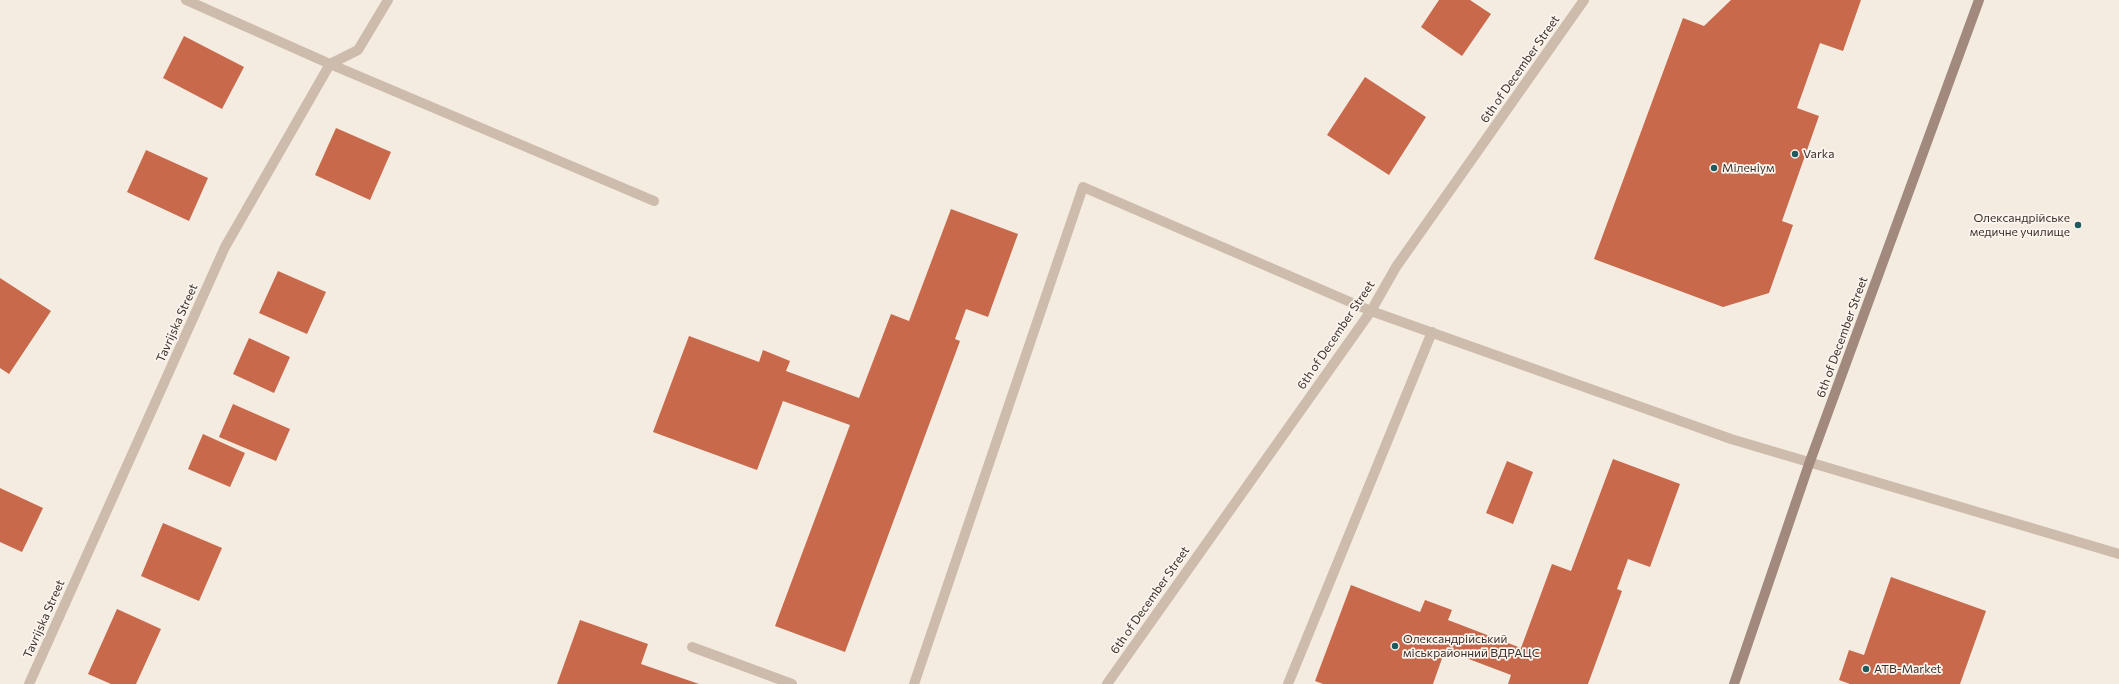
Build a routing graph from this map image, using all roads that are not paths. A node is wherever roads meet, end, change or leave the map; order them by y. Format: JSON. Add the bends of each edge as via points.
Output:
{"nodes":[{"id":1,"x":186,"y":0,"type":"edge"},
{"id":2,"x":388,"y":0,"type":"edge"},
{"id":3,"x":1584,"y":0,"type":"edge"},
{"id":4,"x":1979,"y":0,"type":"edge"},
{"id":5,"x":330,"y":64,"type":"junction"},
{"id":6,"x":654,"y":201,"type":"dead end"},
{"id":7,"x":1371,"y":310,"type":"junction"},
{"id":8,"x":1432,"y":332,"type":"junction"},
{"id":9,"x":1809,"y":464,"type":"junction"},
{"id":10,"x":2119,"y":554,"type":"edge"},
{"id":11,"x":692,"y":647,"type":"dead end"},
{"id":12,"x":29,"y":684,"type":"edge"},
{"id":13,"x":792,"y":684,"type":"edge"},
{"id":14,"x":914,"y":684,"type":"edge"},
{"id":15,"x":1107,"y":684,"type":"edge"},
{"id":16,"x":1288,"y":684,"type":"edge"},
{"id":17,"x":1734,"y":684,"type":"edge"}],
"edges":[{"from":1,"to":5,"type":"street"},
{"from":2,"to":5,"type":"street","via":[[358,50]]},
{"from":3,"to":7,"type":"street","name":"6th of December Street","via":[[1396,267]]},
{"from":4,"to":9,"type":"street","name":"6th of December Street"},
{"from":5,"to":6,"type":"street"},
{"from":5,"to":12,"type":"street","name":"Tavrijska Street","via":[[225,247]]},
{"from":7,"to":8,"type":"street"},
{"from":7,"to":14,"type":"street","via":[[1083,187]]},
{"from":7,"to":15,"type":"street","name":"6th of December Street"},
{"from":8,"to":9,"type":"street","via":[[1731,439]]},
{"from":8,"to":16,"type":"street"},
{"from":9,"to":10,"type":"street"},
{"from":9,"to":17,"type":"street","name":"6th of December Street"},
{"from":11,"to":13,"type":"street"}]}
